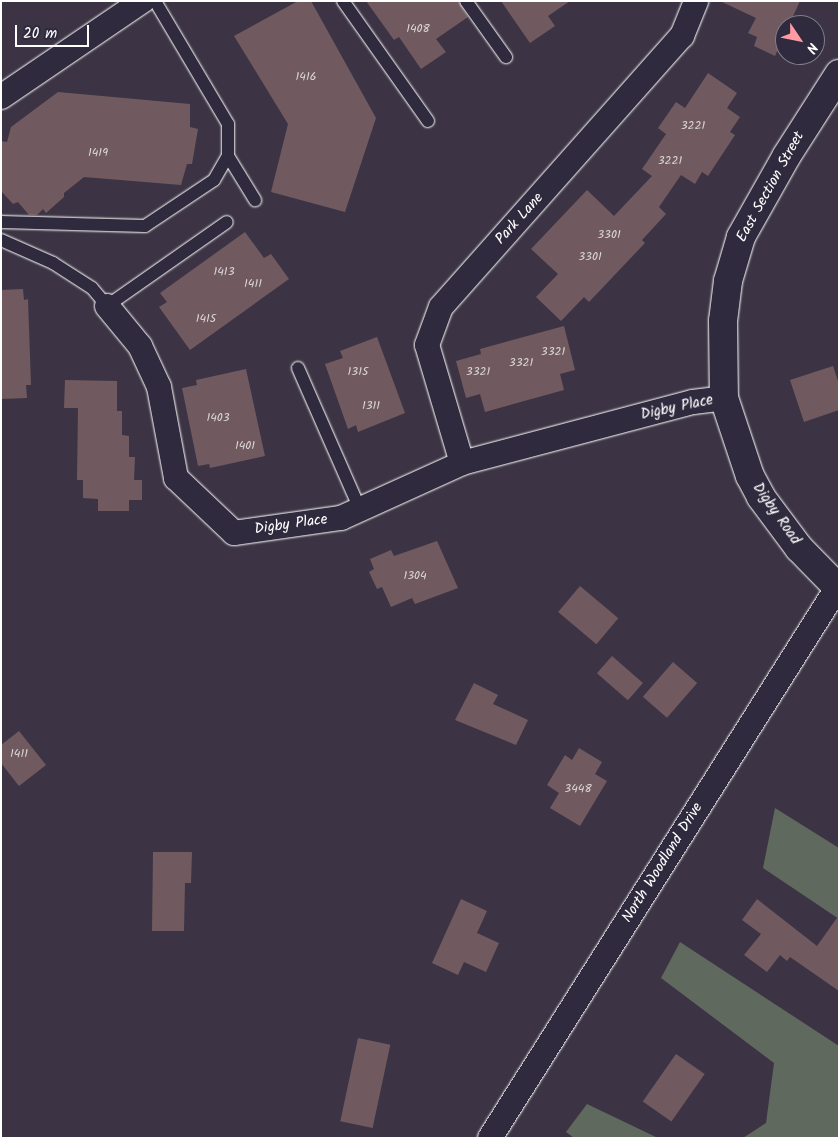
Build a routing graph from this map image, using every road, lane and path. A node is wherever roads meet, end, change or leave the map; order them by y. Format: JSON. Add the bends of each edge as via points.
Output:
{"nodes":[{"id":1,"x":142,"y":1,"type":"edge"},
{"id":2,"x":155,"y":1,"type":"edge"},
{"id":3,"x":343,"y":1,"type":"edge"},
{"id":4,"x":466,"y":1,"type":"edge"},
{"id":5,"x":696,"y":1,"type":"edge"},
{"id":6,"x":506,"y":57,"type":"dead end"},
{"id":7,"x":839,"y":74,"type":"edge"},
{"id":8,"x":1,"y":97,"type":"edge"},
{"id":9,"x":428,"y":121,"type":"dead end"},
{"id":10,"x":228,"y":156,"type":"junction"},
{"id":11,"x":255,"y":200,"type":"dead end"},
{"id":12,"x":1,"y":222,"type":"edge"},
{"id":13,"x":227,"y":222,"type":"dead end"},
{"id":14,"x":1,"y":240,"type":"edge"},
{"id":15,"x":107,"y":306,"type":"junction"},
{"id":16,"x":298,"y":368,"type":"dead end"},
{"id":17,"x":724,"y":398,"type":"junction"},
{"id":18,"x":462,"y":463,"type":"junction"},
{"id":19,"x":360,"y":510,"type":"junction"},
{"id":20,"x":838,"y":589,"type":"edge"},
{"id":21,"x":490,"y":1138,"type":"edge"}],
"edges":[{"from":1,"to":8,"type":"street"},
{"from":2,"to":10,"type":"lane","via":[[228,124]]},
{"from":3,"to":9,"type":"lane"},
{"from":4,"to":6,"type":"lane"},
{"from":5,"to":18,"type":"street","name":"Park Lane","via":[[682,36],[441,307],[427,345]]},
{"from":7,"to":17,"type":"street","name":"East Section Street","via":[[740,237],[728,282],[723,321]]},
{"from":10,"to":11,"type":"lane"},
{"from":10,"to":12,"type":"lane","via":[[214,180],[145,226]]},
{"from":13,"to":15,"type":"lane"},
{"from":14,"to":15,"type":"lane","name":"Digby Place","via":[[53,263],[92,288]]},
{"from":15,"to":19,"type":"street","name":"Digby Place","via":[[140,346],[159,387],[176,478],[234,533],[341,518]]},
{"from":16,"to":19,"type":"lane"},
{"from":17,"to":18,"type":"street","name":"Digby Place","via":[[693,402]]},
{"from":17,"to":20,"type":"street","name":"Digby Road","via":[[750,476],[761,497],[799,548]]},
{"from":18,"to":19,"type":"street","name":"Digby Place"},
{"from":20,"to":21,"type":"street","name":"North Woodland Drive"}]}
